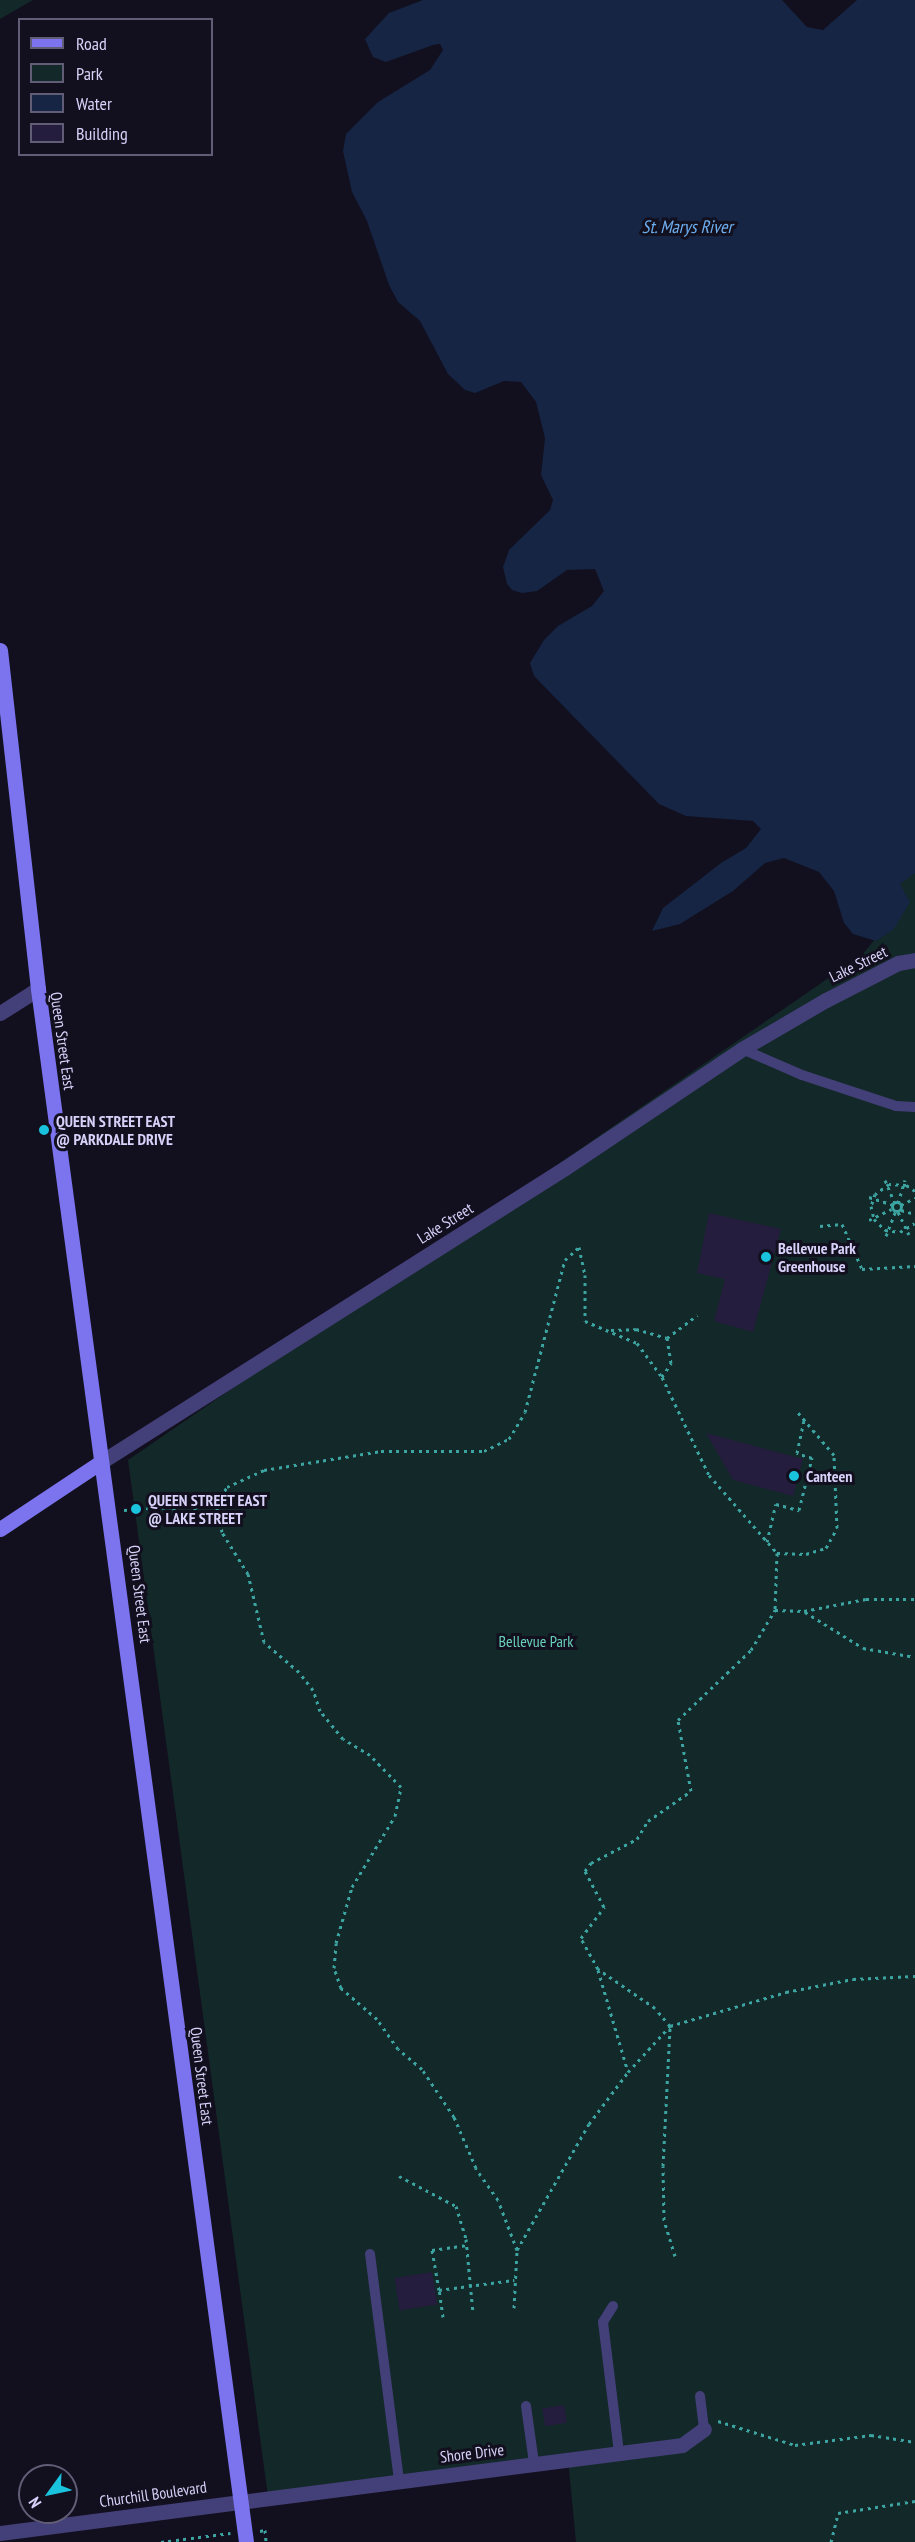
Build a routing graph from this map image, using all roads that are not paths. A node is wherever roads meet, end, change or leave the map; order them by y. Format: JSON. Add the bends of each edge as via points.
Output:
{"nodes":[{"id":1,"x":0,"y":650,"type":"edge"},
{"id":2,"x":915,"y":960,"type":"edge"},
{"id":3,"x":38,"y":989,"type":"junction"},
{"id":4,"x":0,"y":1013,"type":"edge"},
{"id":5,"x":742,"y":1049,"type":"junction"},
{"id":6,"x":915,"y":1107,"type":"edge"},
{"id":7,"x":101,"y":1462,"type":"junction"},
{"id":8,"x":0,"y":1529,"type":"edge"},
{"id":9,"x":370,"y":2254,"type":"dead end"},
{"id":10,"x":613,"y":2306,"type":"dead end"},
{"id":11,"x":700,"y":2396,"type":"dead end"},
{"id":12,"x":526,"y":2406,"type":"dead end"},
{"id":13,"x":703,"y":2422,"type":"joint"},
{"id":14,"x":619,"y":2452,"type":"junction"},
{"id":15,"x":534,"y":2463,"type":"junction"},
{"id":16,"x":399,"y":2480,"type":"junction"},
{"id":17,"x":240,"y":2500,"type":"junction"},
{"id":18,"x":0,"y":2533,"type":"edge"},
{"id":19,"x":245,"y":2537,"type":"edge"}],
"edges":[{"from":1,"to":3,"type":"main road","name":"Queen Street East"},
{"from":2,"to":5,"type":"street","name":"Lake Street","via":[[898,963],[826,1000]]},
{"from":3,"to":4,"type":"street"},
{"from":3,"to":7,"type":"main road","name":"Queen Street East"},
{"from":5,"to":6,"type":"lane","via":[[802,1075],[896,1106]]},
{"from":5,"to":7,"type":"street","name":"Lake Street","via":[[565,1168]]},
{"from":7,"to":8,"type":"main road","name":"Lake Street"},
{"from":7,"to":17,"type":"main road","name":"Queen Street East","via":[[111,1511]]},
{"from":9,"to":16,"type":"lane"},
{"from":10,"to":14,"type":"lane","via":[[603,2322]]},
{"from":11,"to":13,"type":"lane"},
{"from":12,"to":15,"type":"lane"},
{"from":13,"to":14,"type":"street","name":"Shore Drive","via":[[682,2445]]},
{"from":14,"to":15,"type":"street","name":"Shore Drive"},
{"from":15,"to":16,"type":"street","name":"Shore Drive"},
{"from":16,"to":17,"type":"street","name":"Shore Drive"},
{"from":17,"to":18,"type":"street","name":"Churchill Boulevard"},
{"from":17,"to":19,"type":"main road","name":"Queen Street East"}]}
